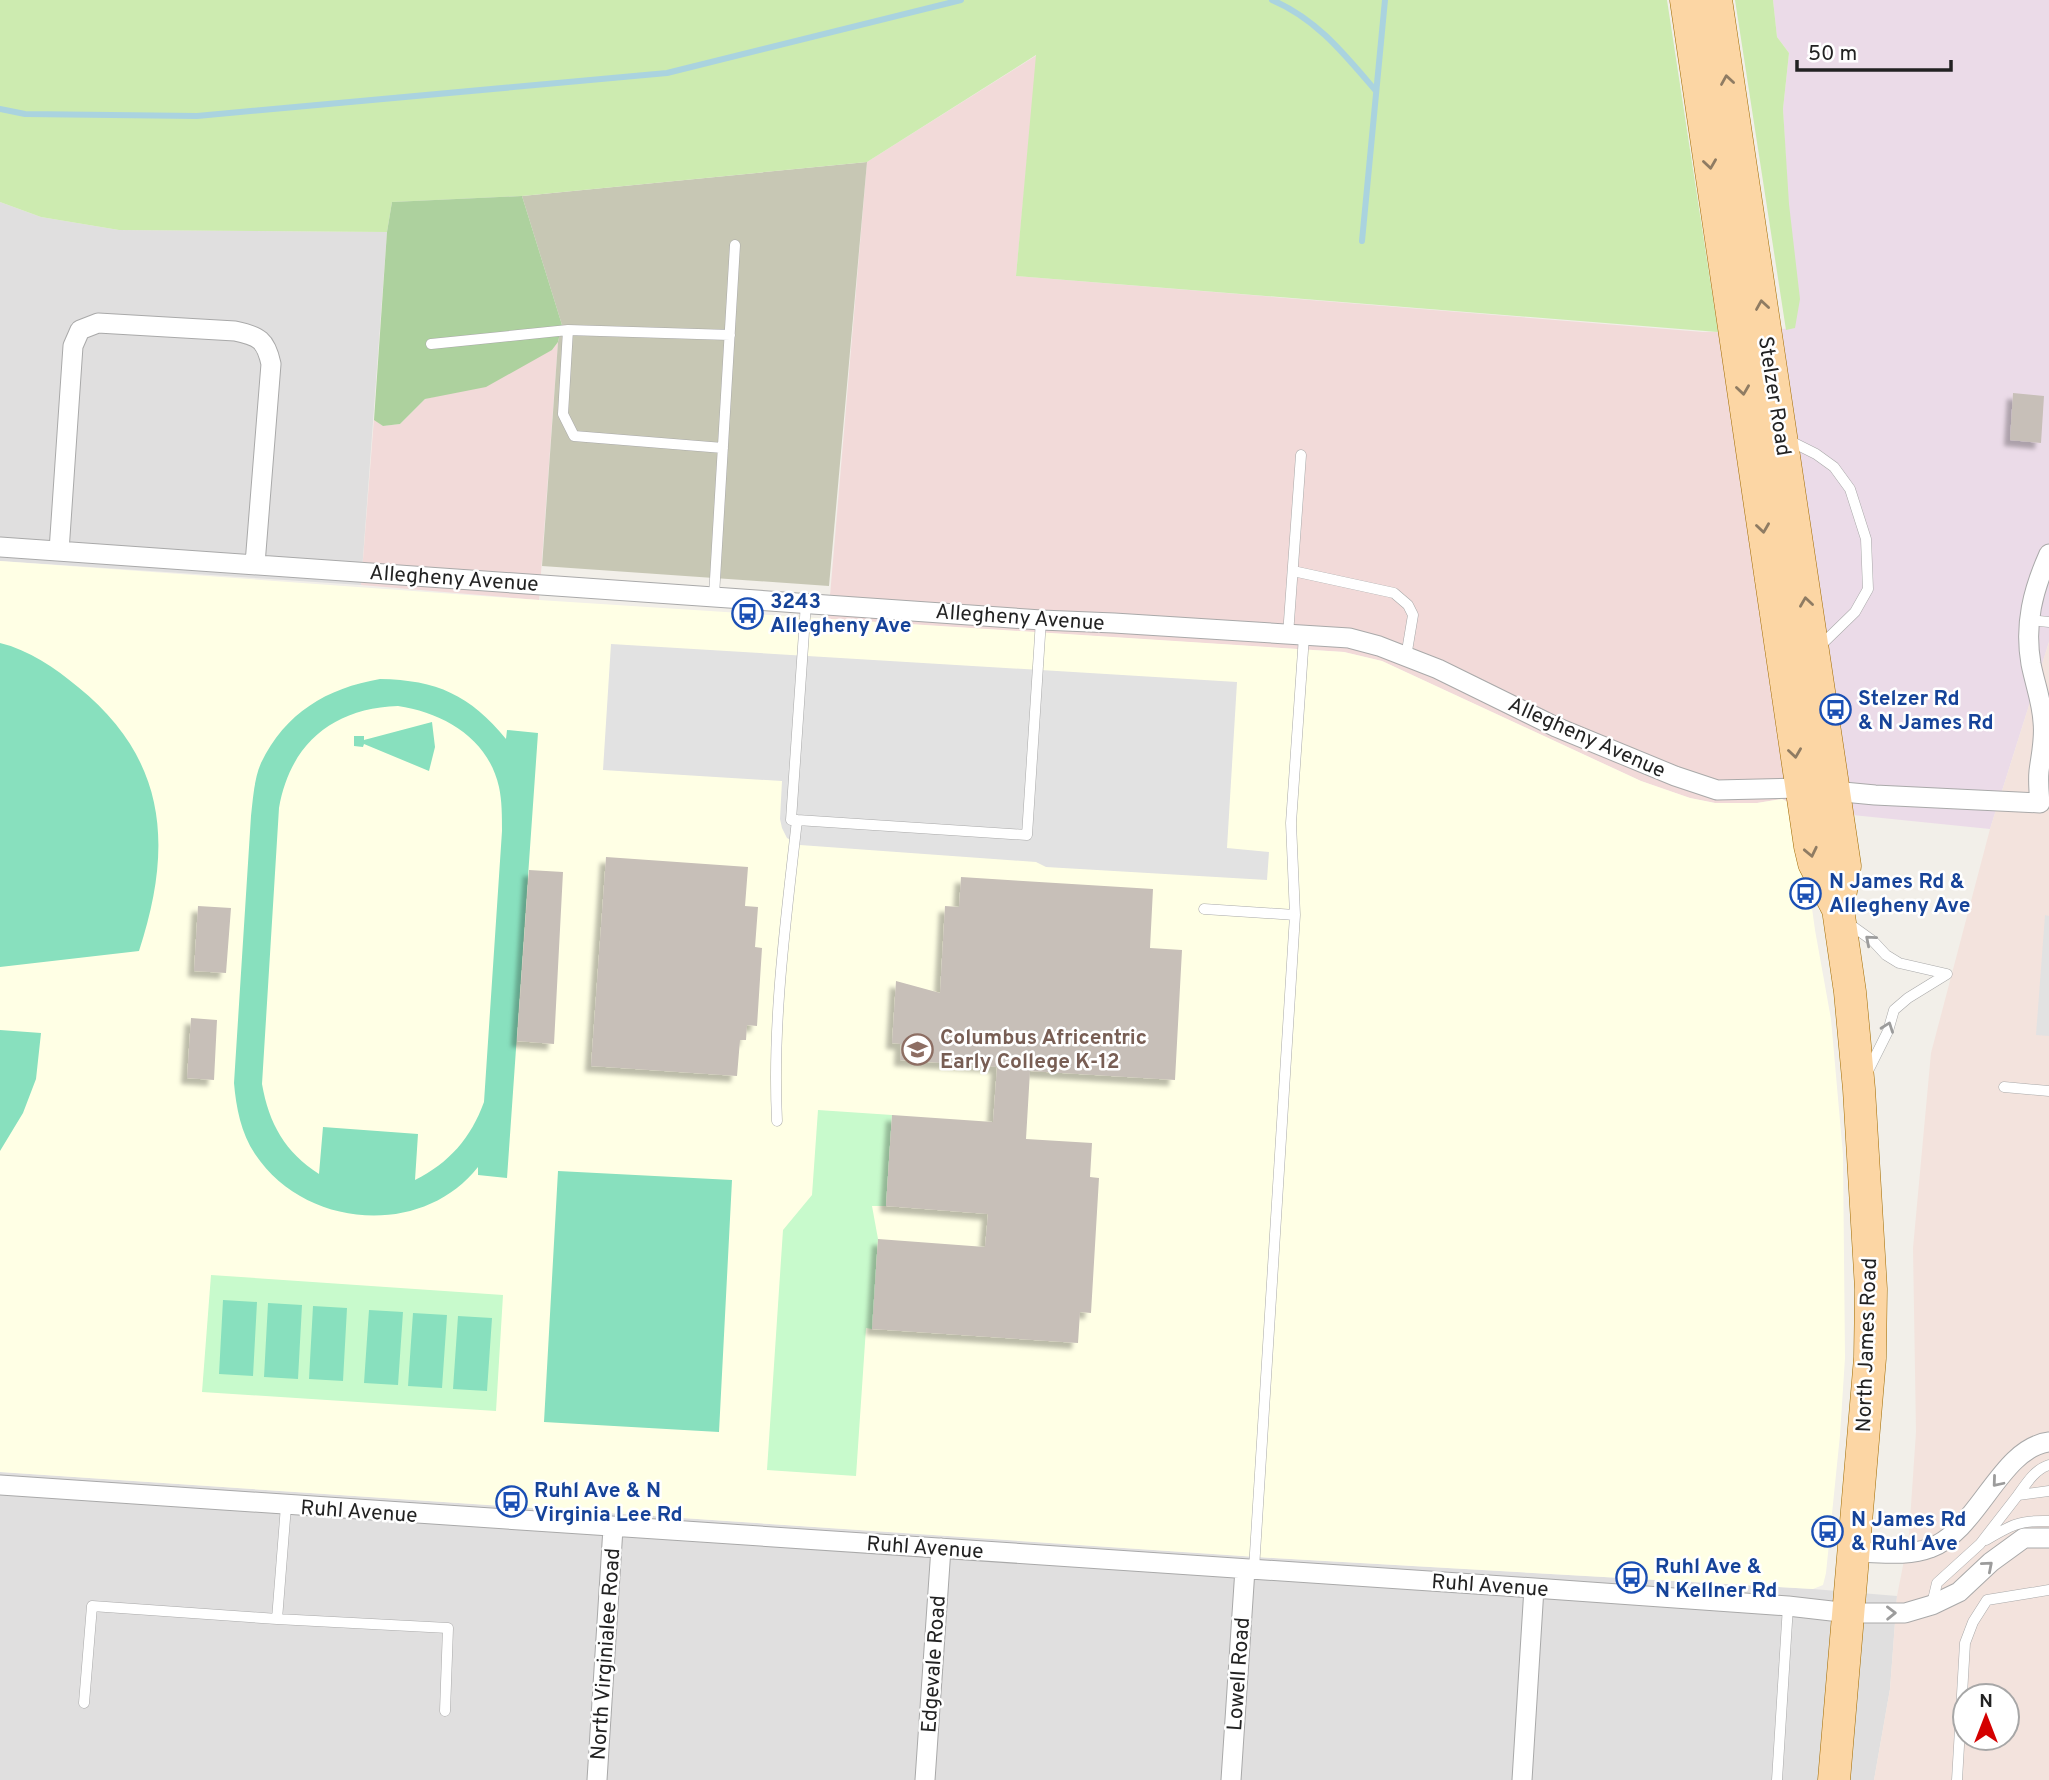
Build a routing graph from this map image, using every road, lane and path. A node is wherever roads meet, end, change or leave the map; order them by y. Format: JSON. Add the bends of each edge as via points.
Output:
{"nodes":[{"id":1,"x":1686,"y":0,"type":"edge"},
{"id":2,"x":1716,"y":0,"type":"edge"},
{"id":3,"x":735,"y":245,"type":"dead end"},
{"id":4,"x":568,"y":330,"type":"junction"},
{"id":5,"x":730,"y":335,"type":"junction"},
{"id":6,"x":431,"y":344,"type":"dead end"},
{"id":7,"x":1782,"y":437,"type":"junction"},
{"id":8,"x":723,"y":449,"type":"junction"},
{"id":9,"x":1301,"y":455,"type":"dead end"},
{"id":10,"x":0,"y":547,"type":"edge"},
{"id":11,"x":59,"y":551,"type":"junction"},
{"id":12,"x":2049,"y":554,"type":"edge"},
{"id":13,"x":255,"y":564,"type":"junction"},
{"id":14,"x":1293,"y":571,"type":"junction"},
{"id":15,"x":714,"y":596,"type":"junction"},
{"id":16,"x":806,"y":602,"type":"junction"},
{"id":17,"x":1041,"y":620,"type":"junction"},
{"id":18,"x":2029,"y":621,"type":"junction"},
{"id":19,"x":2049,"y":622,"type":"edge"},
{"id":20,"x":1296,"y":635,"type":"junction"},
{"id":21,"x":1814,"y":652,"type":"junction"},
{"id":22,"x":1406,"y":657,"type":"junction"},
{"id":23,"x":1801,"y":788,"type":"junction"},
{"id":24,"x":1835,"y":791,"type":"junction"},
{"id":25,"x":2044,"y":804,"type":"edge"},
{"id":26,"x":797,"y":820,"type":"junction"},
{"id":27,"x":1204,"y":909,"type":"dead end"},
{"id":28,"x":1839,"y":913,"type":"junction"},
{"id":29,"x":1295,"y":915,"type":"junction"},
{"id":30,"x":2004,"y":1087,"type":"dead end"},
{"id":31,"x":1859,"y":1089,"type":"junction"},
{"id":32,"x":2049,"y":1091,"type":"edge"},
{"id":33,"x":776,"y":1121,"type":"dead end"},
{"id":34,"x":2049,"y":1443,"type":"edge"},
{"id":35,"x":2049,"y":1465,"type":"edge"},
{"id":36,"x":0,"y":1485,"type":"edge"},
{"id":37,"x":2049,"y":1491,"type":"edge"},
{"id":38,"x":2018,"y":1495,"type":"junction"},
{"id":39,"x":286,"y":1506,"type":"junction"},
{"id":40,"x":2049,"y":1521,"type":"edge"},
{"id":41,"x":613,"y":1528,"type":"junction"},
{"id":42,"x":2049,"y":1538,"type":"edge"},
{"id":43,"x":1980,"y":1544,"type":"junction"},
{"id":44,"x":941,"y":1548,"type":"junction"},
{"id":45,"x":1854,"y":1552,"type":"junction"},
{"id":46,"x":1250,"y":1569,"type":"junction"},
{"id":47,"x":1534,"y":1588,"type":"junction"},
{"id":48,"x":2049,"y":1590,"type":"edge"},
{"id":49,"x":1932,"y":1605,"type":"junction"},
{"id":50,"x":1788,"y":1606,"type":"junction"},
{"id":51,"x":1849,"y":1614,"type":"junction"},
{"id":52,"x":277,"y":1619,"type":"junction"},
{"id":53,"x":85,"y":1703,"type":"dead end"},
{"id":54,"x":445,"y":1711,"type":"dead end"},
{"id":55,"x":597,"y":1780,"type":"edge"},
{"id":56,"x":925,"y":1780,"type":"edge"},
{"id":57,"x":1231,"y":1780,"type":"edge"},
{"id":58,"x":1522,"y":1780,"type":"edge"},
{"id":59,"x":1777,"y":1780,"type":"edge"},
{"id":60,"x":1834,"y":1780,"type":"edge"},
{"id":61,"x":1957,"y":1780,"type":"edge"}],
"edges":[{"from":1,"to":23,"type":"main road","name":"Stelzer Road","one_way":true},
{"from":7,"to":2,"type":"main road","name":"Stelzer Road","one_way":true},
{"from":3,"to":5,"type":"lane"},
{"from":4,"to":5,"type":"lane"},
{"from":4,"to":6,"type":"lane"},
{"from":4,"to":8,"type":"lane","via":[[563,414],[574,436]]},
{"from":5,"to":8,"type":"lane"},
{"from":21,"to":7,"type":"main road","name":"Stelzer Road","one_way":true},
{"from":7,"to":21,"type":"lane","via":[[1834,467],[1850,489],[1866,539],[1868,589],[1855,612]]},
{"from":8,"to":15,"type":"lane"},
{"from":9,"to":14,"type":"lane"},
{"from":10,"to":11,"type":"street","name":"Allegheny Avenue"},
{"from":11,"to":13,"type":"street","name":"Allegheny Avenue"},
{"from":11,"to":13,"type":"street","via":[[73,346],[80,330],[98,323],[235,331],[254,335],[268,347],[271,364]]},
{"from":12,"to":18,"type":"street"},
{"from":13,"to":15,"type":"street","name":"Allegheny Avenue"},
{"from":14,"to":20,"type":"lane"},
{"from":14,"to":22,"type":"lane","via":[[1394,593],[1402,599],[1413,615]]},
{"from":15,"to":16,"type":"street","name":"Allegheny Avenue"},
{"from":16,"to":17,"type":"street","name":"Allegheny Avenue"},
{"from":16,"to":26,"type":"lane","via":[[792,820]]},
{"from":17,"to":20,"type":"street","name":"Allegheny Avenue"},
{"from":17,"to":26,"type":"lane","via":[[1027,835]]},
{"from":18,"to":19,"type":"lane"},
{"from":18,"to":25,"type":"street","via":[[2031,666],[2044,726],[2039,772]]},
{"from":20,"to":22,"type":"street","name":"Allegheny Avenue","via":[[1349,638]]},
{"from":20,"to":29,"type":"lane","via":[[1291,823]]},
{"from":21,"to":24,"type":"main road","name":"Stelzer Road"},
{"from":22,"to":23,"type":"street","name":"Allegheny Avenue","via":[[1556,727],[1717,790]]},
{"from":23,"to":24,"type":"street"},
{"from":23,"to":28,"type":"main road","name":"North James Road","one_way":true,"via":[[1814,863]]},
{"from":24,"to":25,"type":"street"},
{"from":24,"to":28,"type":"main road","name":"North James Road","via":[[1845,866]]},
{"from":26,"to":33,"type":"lane","via":[[776,1044]]},
{"from":27,"to":29,"type":"lane"},
{"from":28,"to":31,"type":"main road","name":"North James Road"},
{"from":31,"to":28,"type":"lane","one_way":true,"via":[[1894,1010],[1947,974],[1899,963]]},
{"from":29,"to":46,"type":"lane"},
{"from":30,"to":32,"type":"lane"},
{"from":31,"to":45,"type":"main road","name":"North James Road","via":[[1871,1289]]},
{"from":34,"to":45,"type":"street","one_way":true,"via":[[2022,1452],[1955,1533],[1931,1548]]},
{"from":35,"to":38,"type":"lane"},
{"from":36,"to":39,"type":"street","name":"Ruhl Avenue"},
{"from":37,"to":38,"type":"lane"},
{"from":38,"to":43,"type":"lane"},
{"from":39,"to":41,"type":"street","name":"Ruhl Avenue"},
{"from":39,"to":52,"type":"lane"},
{"from":40,"to":43,"type":"lane","via":[[2026,1520]]},
{"from":41,"to":44,"type":"street","name":"Ruhl Avenue"},
{"from":41,"to":55,"type":"street","name":"North Virginialee Road"},
{"from":49,"to":42,"type":"street","name":"Ruhl Avenue","one_way":true,"via":[[1959,1592],[2024,1538]]},
{"from":43,"to":49,"type":"lane","via":[[1937,1583]]},
{"from":44,"to":46,"type":"street","name":"Ruhl Avenue"},
{"from":44,"to":56,"type":"street","name":"Edgevale Road"},
{"from":45,"to":51,"type":"main road","name":"North James Road"},
{"from":46,"to":47,"type":"street","name":"Ruhl Avenue"},
{"from":46,"to":57,"type":"street","name":"Lowell Road"},
{"from":47,"to":50,"type":"street","name":"Ruhl Avenue"},
{"from":47,"to":58,"type":"street"},
{"from":48,"to":61,"type":"lane","via":[[1987,1600],[1973,1622],[1965,1643]]},
{"from":51,"to":49,"type":"street","name":"Ruhl Avenue","one_way":true,"via":[[1905,1613]]},
{"from":50,"to":51,"type":"street","name":"Ruhl Avenue"},
{"from":50,"to":59,"type":"lane"},
{"from":51,"to":60,"type":"main road","name":"North James Road"},
{"from":52,"to":53,"type":"lane","via":[[92,1606]]},
{"from":52,"to":54,"type":"lane","via":[[448,1628]]}]}
